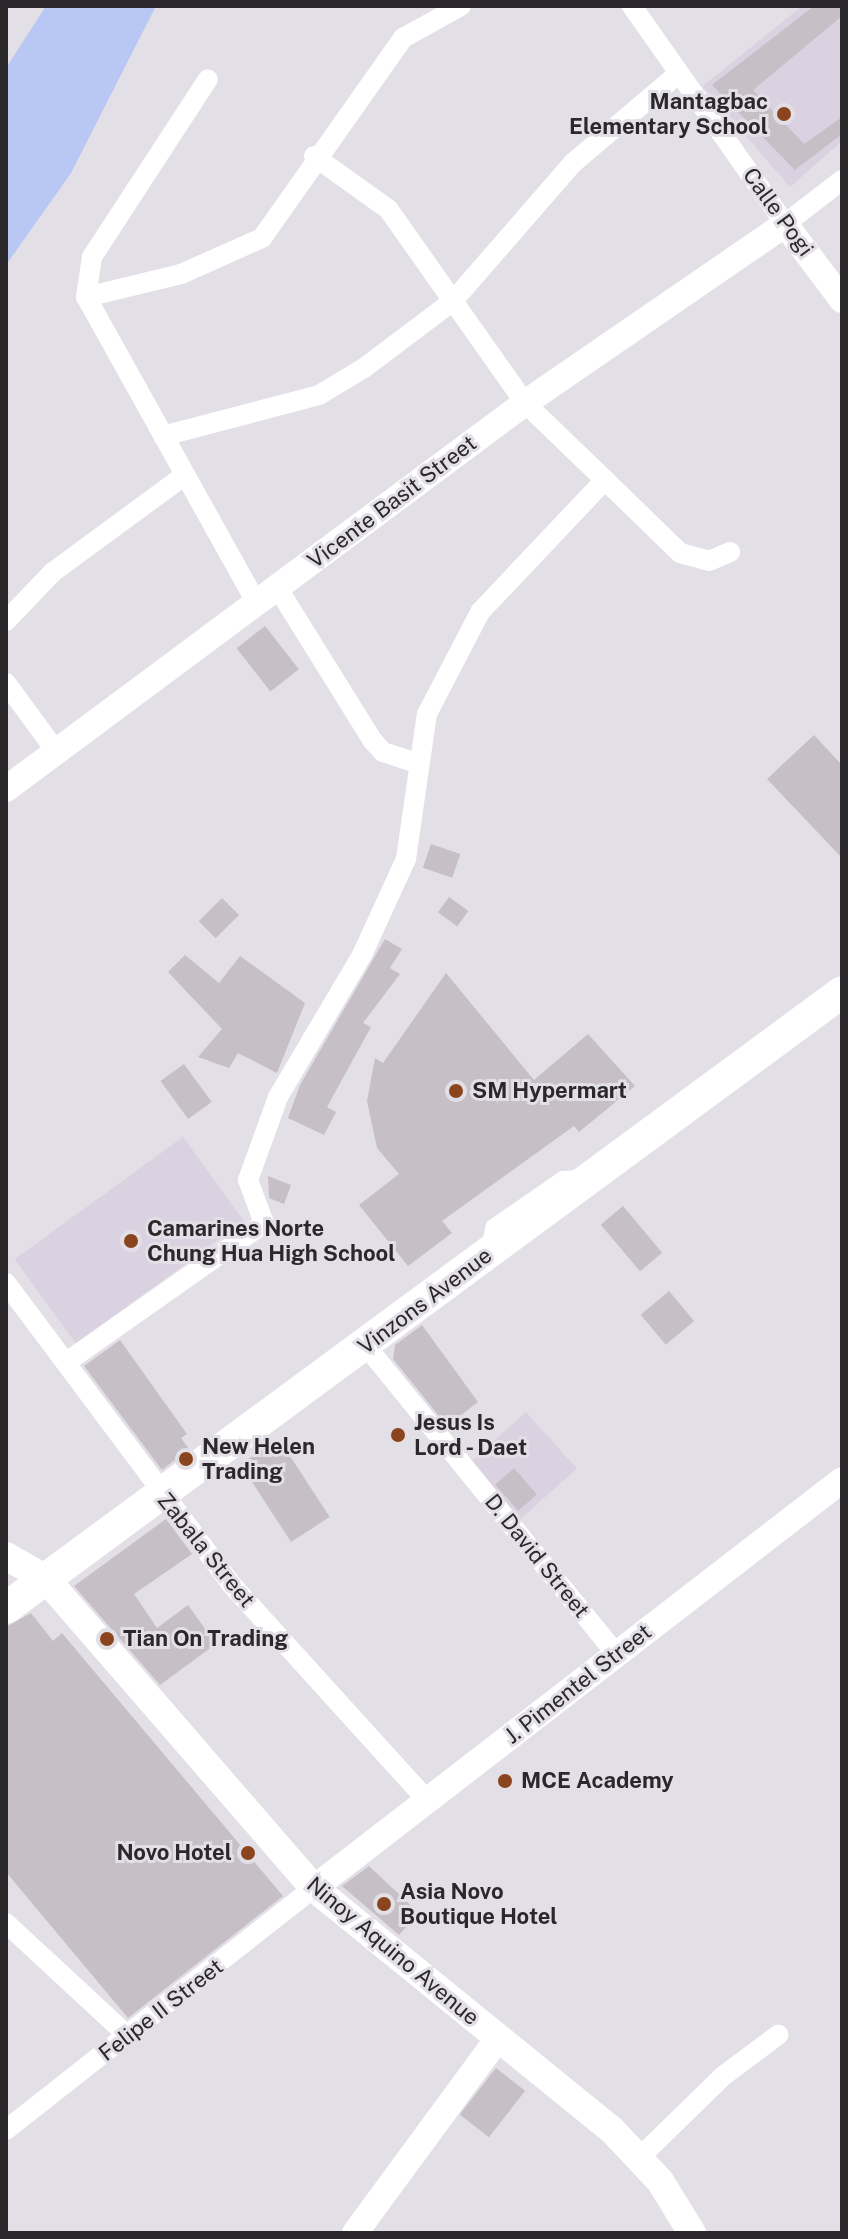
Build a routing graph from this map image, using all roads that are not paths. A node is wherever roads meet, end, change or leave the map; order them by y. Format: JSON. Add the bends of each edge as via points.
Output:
{"nodes":[{"id":1,"x":461,"y":6,"type":"edge"},
{"id":2,"x":632,"y":6,"type":"edge"},
{"id":3,"x":679,"y":73,"type":"junction"},
{"id":4,"x":208,"y":79,"type":"dead end"},
{"id":5,"x":314,"y":156,"type":"junction"},
{"id":6,"x":842,"y":180,"type":"edge"},
{"id":7,"x":785,"y":224,"type":"junction"},
{"id":8,"x":86,"y":297,"type":"junction"},
{"id":9,"x":842,"y":300,"type":"edge"},
{"id":10,"x":453,"y":301,"type":"junction"},
{"id":11,"x":525,"y":403,"type":"junction"},
{"id":12,"x":163,"y":436,"type":"junction"},
{"id":13,"x":185,"y":475,"type":"junction"},
{"id":14,"x":605,"y":480,"type":"junction"},
{"id":15,"x":730,"y":552,"type":"dead end"},
{"id":16,"x":267,"y":594,"type":"junction"},
{"id":17,"x":6,"y":621,"type":"edge"},
{"id":18,"x":6,"y":683,"type":"edge"},
{"id":19,"x":56,"y":751,"type":"junction"},
{"id":20,"x":419,"y":764,"type":"junction"},
{"id":21,"x":6,"y":789,"type":"edge"},
{"id":22,"x":842,"y":992,"type":"edge"},
{"id":23,"x":6,"y":1283,"type":"edge"},
{"id":24,"x":366,"y":1346,"type":"junction"},
{"id":25,"x":68,"y":1361,"type":"junction"},
{"id":26,"x":839,"y":1487,"type":"edge"},
{"id":27,"x":163,"y":1497,"type":"junction"},
{"id":28,"x":6,"y":1556,"type":"edge"},
{"id":29,"x":46,"y":1579,"type":"junction"},
{"id":30,"x":6,"y":1608,"type":"edge"},
{"id":31,"x":616,"y":1654,"type":"junction"},
{"id":32,"x":427,"y":1800,"type":"junction"},
{"id":33,"x":314,"y":1888,"type":"junction"},
{"id":34,"x":6,"y":1923,"type":"edge"},
{"id":35,"x":778,"y":2035,"type":"dead end"},
{"id":36,"x":128,"y":2036,"type":"junction"},
{"id":37,"x":498,"y":2038,"type":"junction"},
{"id":38,"x":6,"y":2130,"type":"edge"},
{"id":39,"x":639,"y":2158,"type":"junction"},
{"id":40,"x":355,"y":2233,"type":"edge"},
{"id":41,"x":692,"y":2233,"type":"edge"}],
"edges":[{"from":1,"to":5,"type":"street","via":[[403,38]]},
{"from":2,"to":3,"type":"street","name":"Calle Pogi"},
{"from":3,"to":7,"type":"street","name":"Calle Pogi"},
{"from":3,"to":10,"type":"street","via":[[573,163]]},
{"from":4,"to":8,"type":"street","via":[[92,257]]},
{"from":5,"to":8,"type":"street","via":[[262,238],[181,274]]},
{"from":5,"to":10,"type":"street","via":[[388,209]]},
{"from":6,"to":7,"type":"street"},
{"from":7,"to":9,"type":"street","name":"Calle Pogi"},
{"from":7,"to":11,"type":"street","name":"Vicente Basit Street"},
{"from":8,"to":12,"type":"street"},
{"from":10,"to":11,"type":"street"},
{"from":10,"to":12,"type":"street","via":[[319,395]]},
{"from":11,"to":14,"type":"street"},
{"from":11,"to":16,"type":"street","name":"Vicente Basit Street"},
{"from":12,"to":13,"type":"street"},
{"from":13,"to":16,"type":"street"},
{"from":13,"to":17,"type":"street","via":[[53,572]]},
{"from":14,"to":15,"type":"street","via":[[680,553],[709,561]]},
{"from":14,"to":20,"type":"street","via":[[480,612],[427,714]]},
{"from":16,"to":19,"type":"street","name":"Vicente Basit Street"},
{"from":16,"to":20,"type":"street","via":[[373,741],[383,752]]},
{"from":18,"to":19,"type":"street"},
{"from":19,"to":21,"type":"street","name":"Vicente Basit Street"},
{"from":20,"to":25,"type":"street","via":[[406,859],[362,955],[278,1097],[248,1180],[264,1223]]},
{"from":22,"to":24,"type":"main road","name":"Vinzons Avenue"},
{"from":23,"to":25,"type":"street","name":"Zabala Street"},
{"from":24,"to":27,"type":"main road","name":"Vinzons Avenue"},
{"from":24,"to":31,"type":"street","name":"D. David Street"},
{"from":25,"to":27,"type":"street","name":"Zabala Street"},
{"from":26,"to":31,"type":"street","name":"J. Pimentel Street"},
{"from":27,"to":29,"type":"main road","name":"Vinzons Avenue"},
{"from":27,"to":32,"type":"street","name":"Zabala Street","via":[[231,1584]]},
{"from":28,"to":29,"type":"main road","name":"Ninoy Aquino Avenue"},
{"from":29,"to":30,"type":"main road","name":"Vinzons Avenue"},
{"from":29,"to":33,"type":"main road","name":"Ninoy Aquino Avenue"},
{"from":31,"to":32,"type":"street","name":"J. Pimentel Street"},
{"from":32,"to":33,"type":"street","name":"J. Pimentel Street"},
{"from":33,"to":36,"type":"street","name":"Felipe II Street"},
{"from":33,"to":37,"type":"main road","name":"Ninoy Aquino Avenue"},
{"from":34,"to":36,"type":"street"},
{"from":35,"to":39,"type":"street","via":[[723,2076]]},
{"from":36,"to":38,"type":"street","name":"Felipe II Street"},
{"from":37,"to":39,"type":"main road","name":"Ninoy Aquino Avenue"},
{"from":37,"to":40,"type":"street"},
{"from":39,"to":41,"type":"main road","name":"Ninoy Aquino Avenue"}]}
